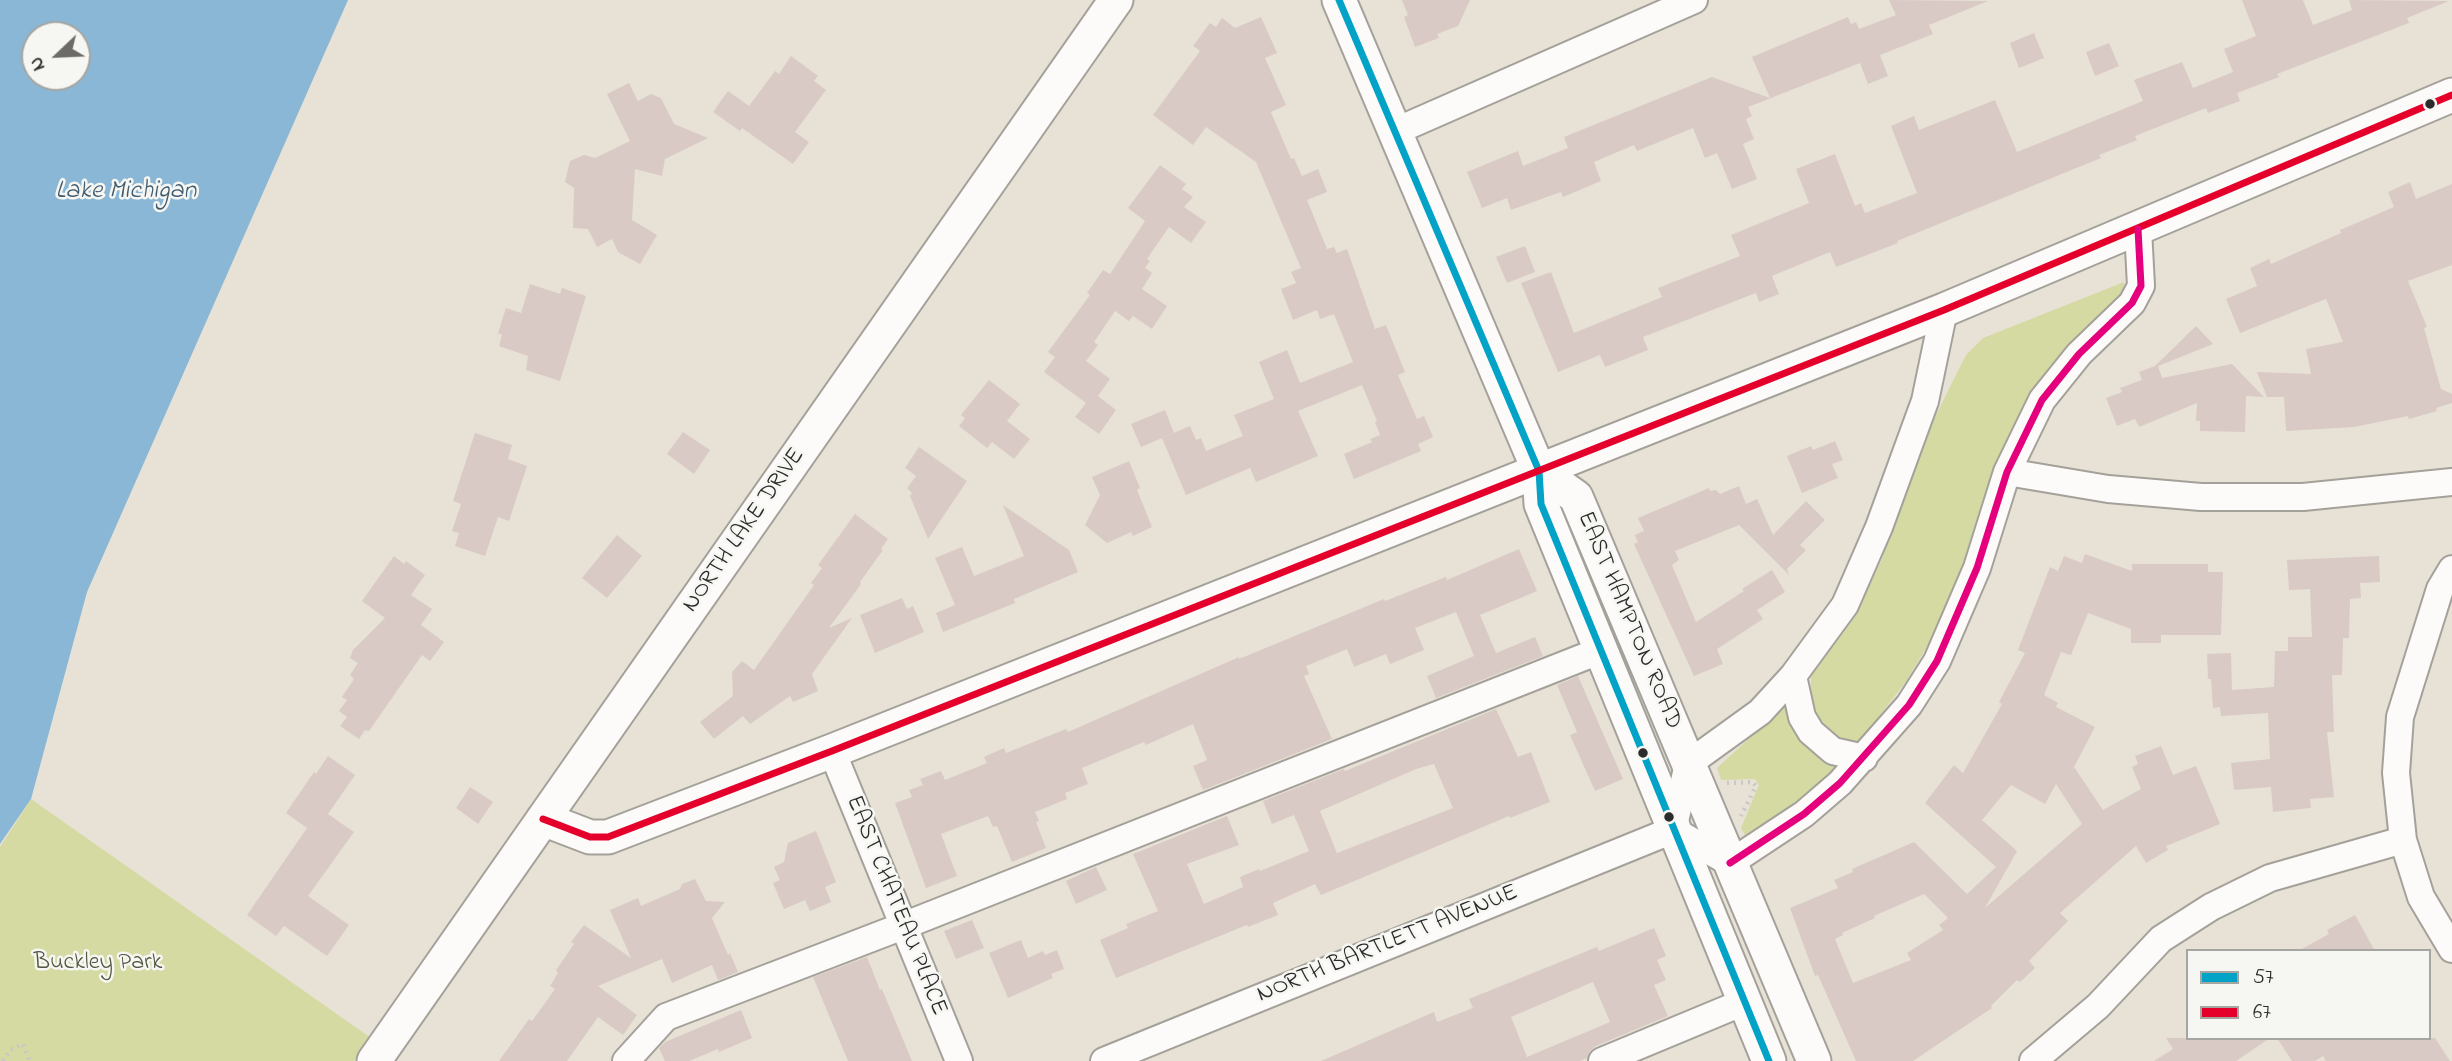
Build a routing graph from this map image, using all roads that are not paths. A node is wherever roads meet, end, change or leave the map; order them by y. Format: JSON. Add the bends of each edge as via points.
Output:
{"nodes":[{"id":1,"x":1116,"y":0,"type":"edge"},
{"id":2,"x":1339,"y":0,"type":"edge"},
{"id":3,"x":1693,"y":0,"type":"edge"},
{"id":4,"x":2452,"y":95,"type":"edge"},
{"id":5,"x":1396,"y":131,"type":"junction"},
{"id":6,"x":2138,"y":229,"type":"junction"},
{"id":7,"x":1944,"y":310,"type":"junction"},
{"id":8,"x":1539,"y":471,"type":"junction"},
{"id":9,"x":2007,"y":472,"type":"junction"},
{"id":10,"x":2452,"y":482,"type":"edge"},
{"id":11,"x":2452,"y":569,"type":"edge"},
{"id":12,"x":1600,"y":651,"type":"junction"},
{"id":13,"x":1793,"y":676,"type":"junction"},
{"id":14,"x":832,"y":751,"type":"junction"},
{"id":15,"x":1864,"y":758,"type":"junction"},
{"id":16,"x":1688,"y":764,"type":"junction"},
{"id":17,"x":543,"y":819,"type":"junction"},
{"id":18,"x":1673,"y":830,"type":"junction"},
{"id":19,"x":2403,"y":840,"type":"junction"},
{"id":20,"x":1730,"y":863,"type":"junction"},
{"id":21,"x":903,"y":926,"type":"junction"},
{"id":22,"x":2452,"y":949,"type":"edge"},
{"id":23,"x":1744,"y":1002,"type":"junction"},
{"id":24,"x":374,"y":1061,"type":"edge"},
{"id":25,"x":625,"y":1061,"type":"edge"},
{"id":26,"x":959,"y":1061,"type":"edge"},
{"id":27,"x":1104,"y":1061,"type":"edge"},
{"id":28,"x":1602,"y":1061,"type":"edge"},
{"id":29,"x":1769,"y":1061,"type":"edge"},
{"id":30,"x":1814,"y":1061,"type":"edge"},
{"id":31,"x":2033,"y":1061,"type":"edge"}],
"edges":[{"from":1,"to":17,"type":"main road","name":"NORTH LAKE DRIVE"},
{"from":2,"to":5,"type":"main road"},
{"from":3,"to":5,"type":"street"},
{"from":4,"to":6,"type":"main road"},
{"from":5,"to":8,"type":"main road"},
{"from":6,"to":7,"type":"main road"},
{"from":6,"to":9,"type":"street","via":[[2141,286],[2132,303],[2042,400]]},
{"from":7,"to":8,"type":"main road"},
{"from":7,"to":13,"type":"street","via":[[1925,401],[1879,527],[1846,605]]},
{"from":8,"to":12,"type":"main road","name":"EAST HAMPTON ROAD","via":[[1541,504]]},
{"from":8,"to":14,"type":"main road"},
{"from":8,"to":16,"type":"main road","name":"EAST HAMPTON ROAD","via":[[1576,497]]},
{"from":9,"to":10,"type":"street","via":[[2108,489],[2201,497],[2303,496]]},
{"from":9,"to":15,"type":"street","via":[[1977,568],[1937,661],[1909,705]]},
{"from":11,"to":19,"type":"street","via":[[2440,589],[2400,717],[2396,773]]},
{"from":12,"to":18,"type":"main road","name":"EAST HAMPTON ROAD"},
{"from":12,"to":21,"type":"street"},
{"from":13,"to":15,"type":"street","via":[[1802,717],[1811,732],[1833,751]]},
{"from":13,"to":16,"type":"street","via":[[1760,712]]},
{"from":14,"to":17,"type":"main road","via":[[608,837],[590,837]]},
{"from":14,"to":21,"type":"street","name":"EAST CHATEAU PLACE"},
{"from":15,"to":20,"type":"street","via":[[1804,814]]},
{"from":16,"to":18,"type":"street"},
{"from":16,"to":20,"type":"main road","name":"EAST HAMPTON ROAD"},
{"from":17,"to":24,"type":"main road","name":"NORTH LAKE DRIVE"},
{"from":18,"to":20,"type":"street"},
{"from":18,"to":23,"type":"main road","name":"EAST HAMPTON ROAD"},
{"from":18,"to":27,"type":"street","name":"NORTH BARTLETT AVENUE"},
{"from":19,"to":22,"type":"street","via":[[2421,897]]},
{"from":19,"to":31,"type":"street","via":[[2270,878],[2211,907],[2161,939],[2098,1006]]},
{"from":20,"to":30,"type":"main road","name":"EAST HAMPTON ROAD"},
{"from":21,"to":25,"type":"street","via":[[666,1017]]},
{"from":21,"to":26,"type":"street","name":"EAST CHATEAU PLACE"},
{"from":23,"to":28,"type":"street"},
{"from":23,"to":29,"type":"main road","name":"EAST HAMPTON ROAD"}]}
